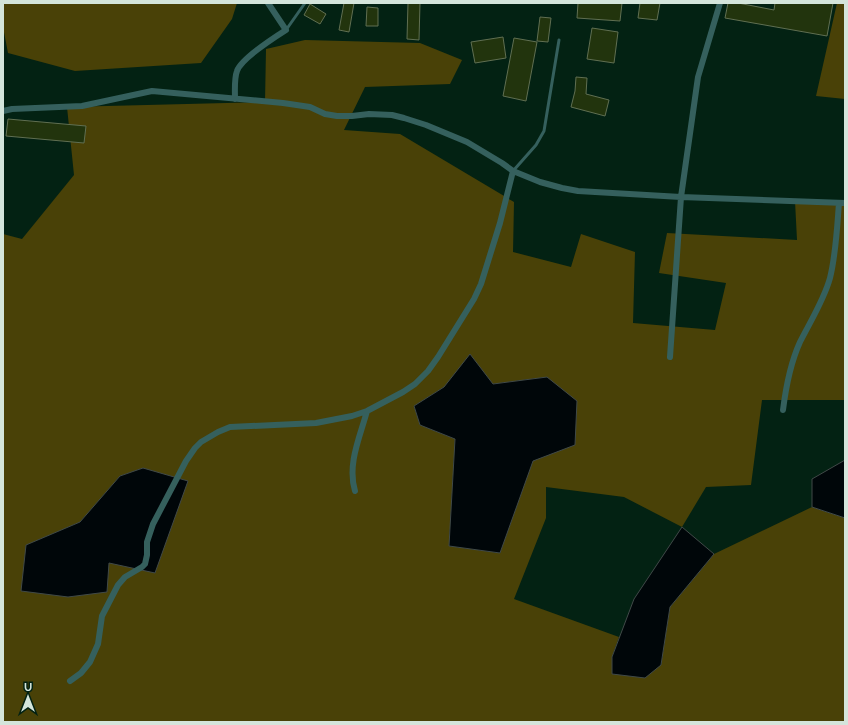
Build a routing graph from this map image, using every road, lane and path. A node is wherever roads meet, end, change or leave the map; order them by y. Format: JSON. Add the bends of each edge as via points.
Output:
{"nodes":[{"id":1,"x":268,"y":3,"type":"edge"},
{"id":2,"x":305,"y":3,"type":"edge"},
{"id":3,"x":720,"y":3,"type":"edge"},
{"id":4,"x":286,"y":30,"type":"junction"},
{"id":5,"x":560,"y":40,"type":"dead end"},
{"id":6,"x":235,"y":99,"type":"junction"},
{"id":7,"x":3,"y":111,"type":"edge"},
{"id":8,"x":513,"y":171,"type":"junction"},
{"id":9,"x":681,"y":197,"type":"junction"},
{"id":10,"x":842,"y":203,"type":"edge"},
{"id":11,"x":670,"y":357,"type":"dead end"},
{"id":12,"x":783,"y":410,"type":"dead end"},
{"id":13,"x":367,"y":411,"type":"junction"},
{"id":14,"x":355,"y":491,"type":"dead end"},
{"id":15,"x":70,"y":681,"type":"dead end"}],
"edges":[{"from":1,"to":4,"type":"street"},
{"from":2,"to":4,"type":"lane"},
{"from":3,"to":9,"type":"street","via":[[698,77]]},
{"from":4,"to":6,"type":"street","via":[[264,44],[238,67]]},
{"from":5,"to":8,"type":"lane","via":[[544,131],[536,145]]},
{"from":6,"to":7,"type":"street","via":[[152,91],[82,106]]},
{"from":6,"to":8,"type":"street","via":[[310,107],[337,116],[369,114],[404,118],[467,142]]},
{"from":8,"to":9,"type":"street","via":[[562,188]]},
{"from":8,"to":13,"type":"street","via":[[500,223],[474,299],[428,371],[403,392]]},
{"from":9,"to":10,"type":"street"},
{"from":9,"to":11,"type":"street"},
{"from":10,"to":12,"type":"street","via":[[829,279],[790,367]]},
{"from":13,"to":14,"type":"street","via":[[352,463],[352,482]]},
{"from":13,"to":15,"type":"street","via":[[316,423],[230,427],[201,442],[186,462],[153,524],[147,542],[145,564],[125,576],[118,585],[102,616],[98,644],[90,662]]}]}
